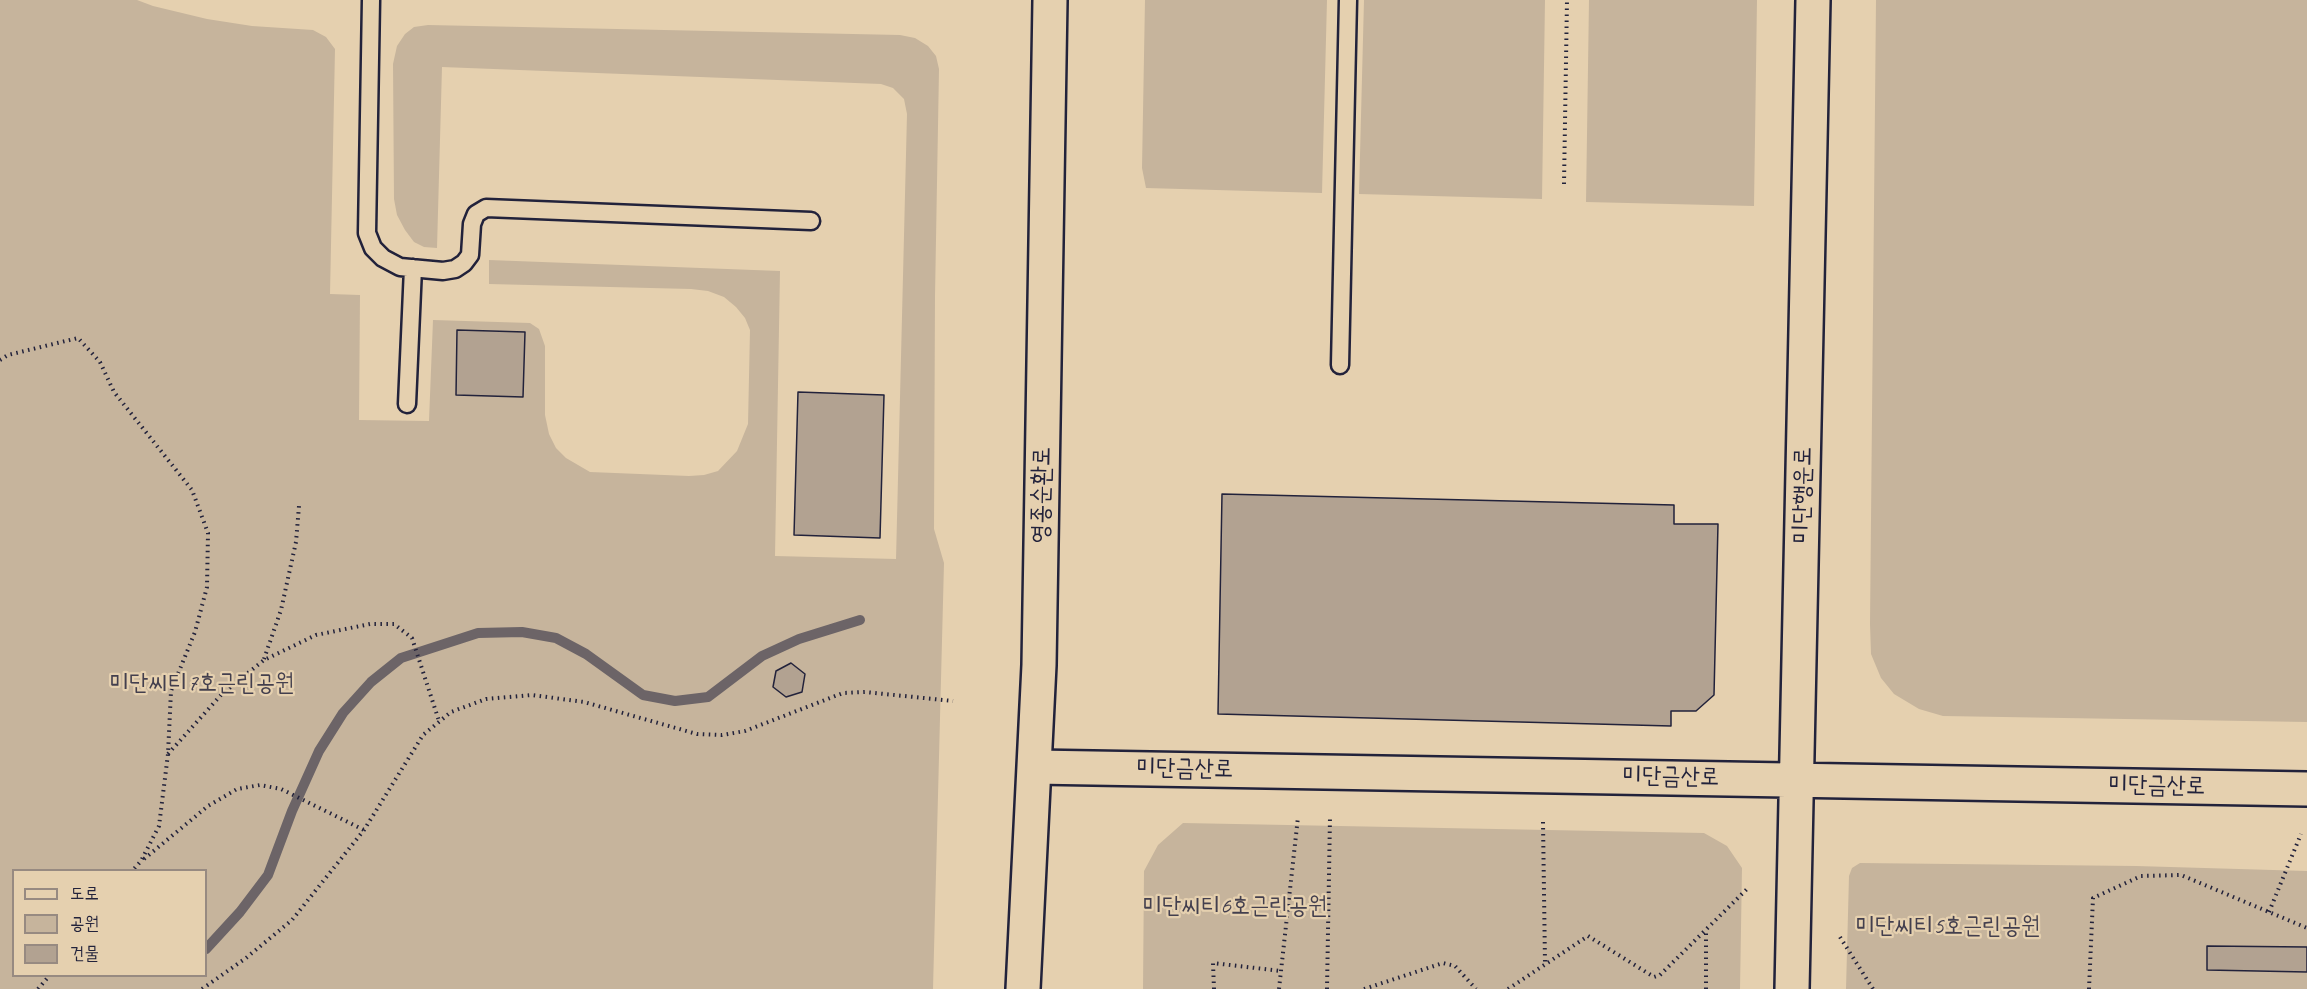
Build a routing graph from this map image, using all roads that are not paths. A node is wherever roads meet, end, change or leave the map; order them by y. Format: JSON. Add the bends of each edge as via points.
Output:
{"nodes":[{"id":1,"x":371,"y":0,"type":"edge"},
{"id":2,"x":1050,"y":0,"type":"edge"},
{"id":3,"x":1348,"y":0,"type":"edge"},
{"id":4,"x":1813,"y":0,"type":"edge"},
{"id":5,"x":811,"y":221,"type":"dead end"},
{"id":6,"x":413,"y":268,"type":"junction"},
{"id":7,"x":1340,"y":365,"type":"dead end"},
{"id":8,"x":407,"y":404,"type":"dead end"},
{"id":9,"x":1035,"y":767,"type":"junction"},
{"id":10,"x":1797,"y":779,"type":"junction"},
{"id":11,"x":2307,"y":789,"type":"edge"},
{"id":12,"x":1023,"y":989,"type":"edge"},
{"id":13,"x":1792,"y":989,"type":"edge"}],
"edges":[{"from":1,"to":6,"type":"lane","via":[[367,233],[373,248],[383,258],[400,267]]},
{"from":2,"to":9,"type":"street","name":"영종순환로"},
{"from":3,"to":7,"type":"lane"},
{"from":4,"to":10,"type":"street","name":"미단행운로"},
{"from":5,"to":6,"type":"lane","via":[[486,208],[476,214],[472,224],[470,255],[464,263],[443,271]]},
{"from":6,"to":8,"type":"lane"},
{"from":9,"to":10,"type":"street","name":"미단금산로"},
{"from":9,"to":12,"type":"street","name":"영종순환로"},
{"from":10,"to":11,"type":"street","name":"미단금산로"},
{"from":10,"to":13,"type":"street","name":"미단행운로"}]}
